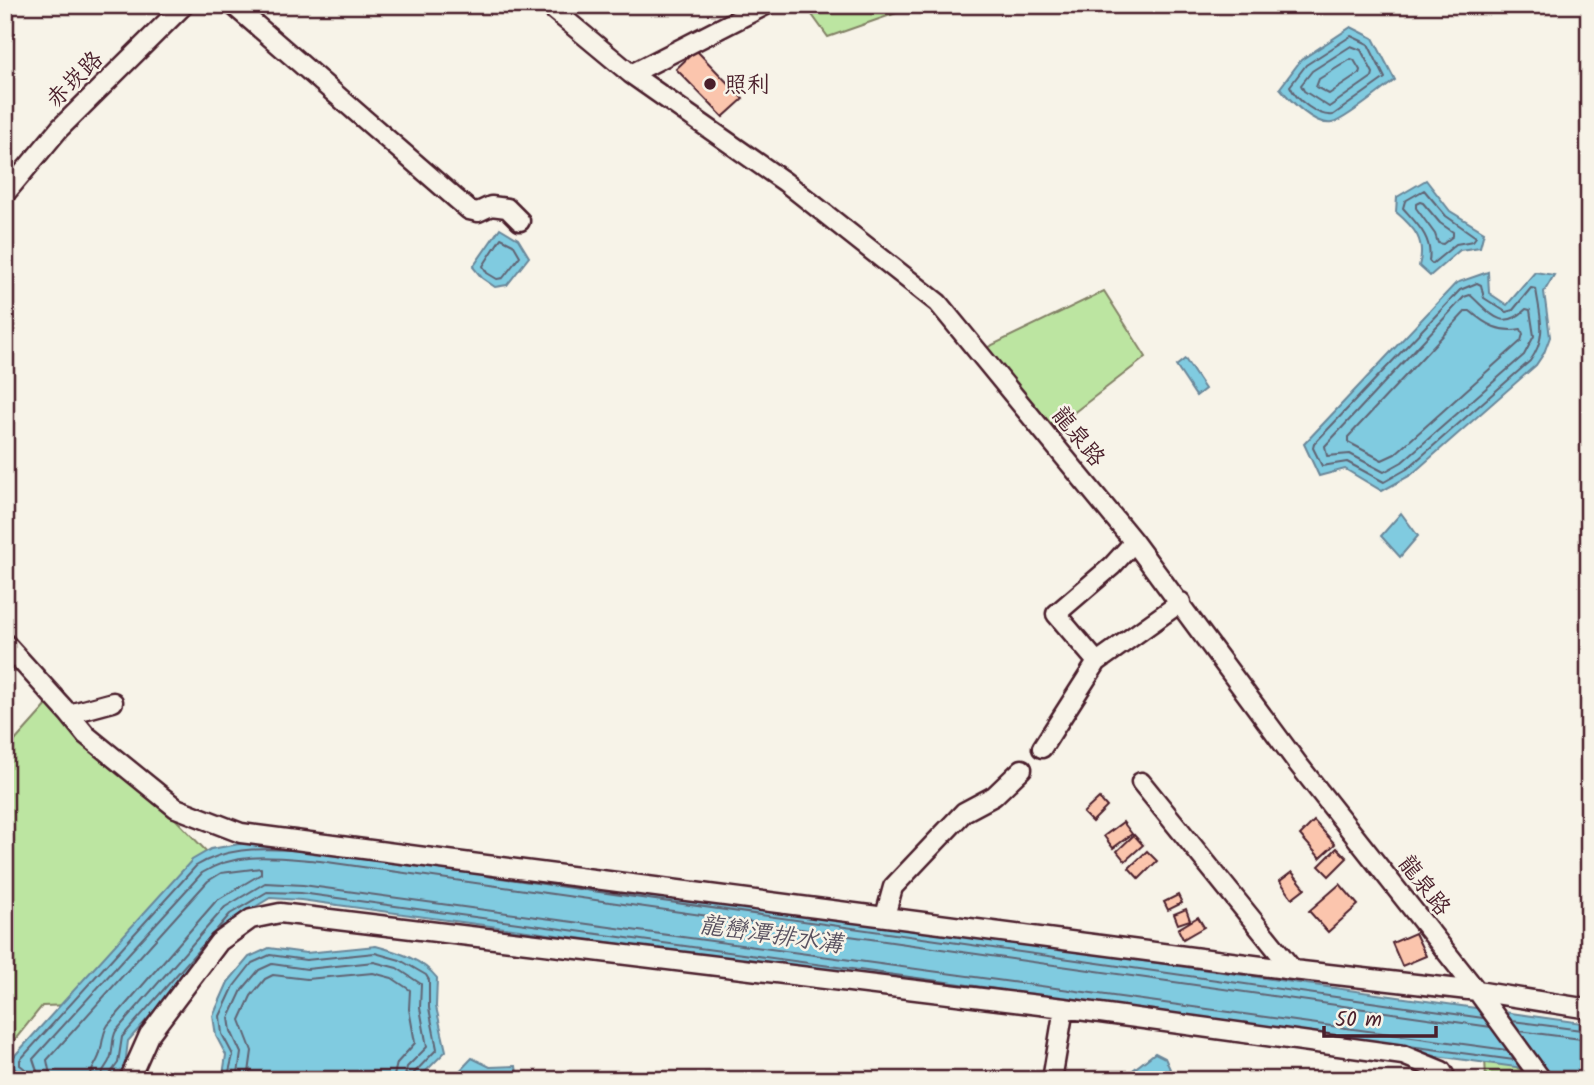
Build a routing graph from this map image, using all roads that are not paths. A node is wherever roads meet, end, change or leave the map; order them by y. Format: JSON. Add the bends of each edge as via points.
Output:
{"nodes":[{"id":1,"x":184,"y":5,"type":"edge"},
{"id":2,"x":233,"y":5,"type":"edge"},
{"id":3,"x":548,"y":5,"type":"edge"},
{"id":4,"x":766,"y":5,"type":"edge"},
{"id":5,"x":631,"y":74,"type":"junction"},
{"id":6,"x":5,"y":194,"type":"edge"},
{"id":7,"x":520,"y":221,"type":"dead end"},
{"id":8,"x":1134,"y":542,"type":"junction"},
{"id":9,"x":1181,"y":602,"type":"junction"},
{"id":10,"x":5,"y":643,"type":"edge"},
{"id":11,"x":1097,"y":662,"type":"junction"},
{"id":12,"x":113,"y":702,"type":"dead end"},
{"id":13,"x":69,"y":713,"type":"junction"},
{"id":14,"x":1042,"y":748,"type":"dead end"},
{"id":15,"x":1022,"y":769,"type":"dead end"},
{"id":16,"x":1141,"y":782,"type":"dead end"},
{"id":17,"x":885,"y":916,"type":"junction"},
{"id":18,"x":1293,"y":970,"type":"junction"},
{"id":19,"x":1478,"y":991,"type":"junction"},
{"id":20,"x":1065,"y":1008,"type":"junction"},
{"id":21,"x":1589,"y":1009,"type":"edge"},
{"id":22,"x":1541,"y":1078,"type":"edge"},
{"id":23,"x":129,"y":1080,"type":"edge"},
{"id":24,"x":1052,"y":1080,"type":"edge"},
{"id":25,"x":1447,"y":1080,"type":"edge"}],
"edges":[{"from":1,"to":6,"type":"street","name":"赤崁路","via":[[60,128]]},
{"from":2,"to":7,"type":"street","via":[[469,210],[507,208]]},
{"from":3,"to":5,"type":"street","name":"龍泉路"},
{"from":4,"to":5,"type":"street"},
{"from":5,"to":8,"type":"street","name":"龍泉路","via":[[785,182],[939,303]]},
{"from":8,"to":9,"type":"street","name":"龍泉路"},
{"from":8,"to":11,"type":"street","via":[[1056,614]]},
{"from":9,"to":11,"type":"street"},
{"from":9,"to":19,"type":"street","name":"龍泉路","via":[[1298,764]]},
{"from":10,"to":13,"type":"street"},
{"from":11,"to":14,"type":"street"},
{"from":12,"to":13,"type":"street"},
{"from":13,"to":17,"type":"street","via":[[86,735],[176,808],[242,833]]},
{"from":15,"to":17,"type":"street","via":[[993,796],[964,812],[893,887]]},
{"from":16,"to":18,"type":"street"},
{"from":17,"to":18,"type":"street"},
{"from":18,"to":19,"type":"street"},
{"from":19,"to":21,"type":"street"},
{"from":19,"to":22,"type":"street","name":"龍泉路"},
{"from":20,"to":23,"type":"street","via":[[280,913],[251,919],[219,942],[149,1035]]},
{"from":20,"to":24,"type":"street"},
{"from":20,"to":25,"type":"street","via":[[1403,1055],[1442,1071]]}]}
